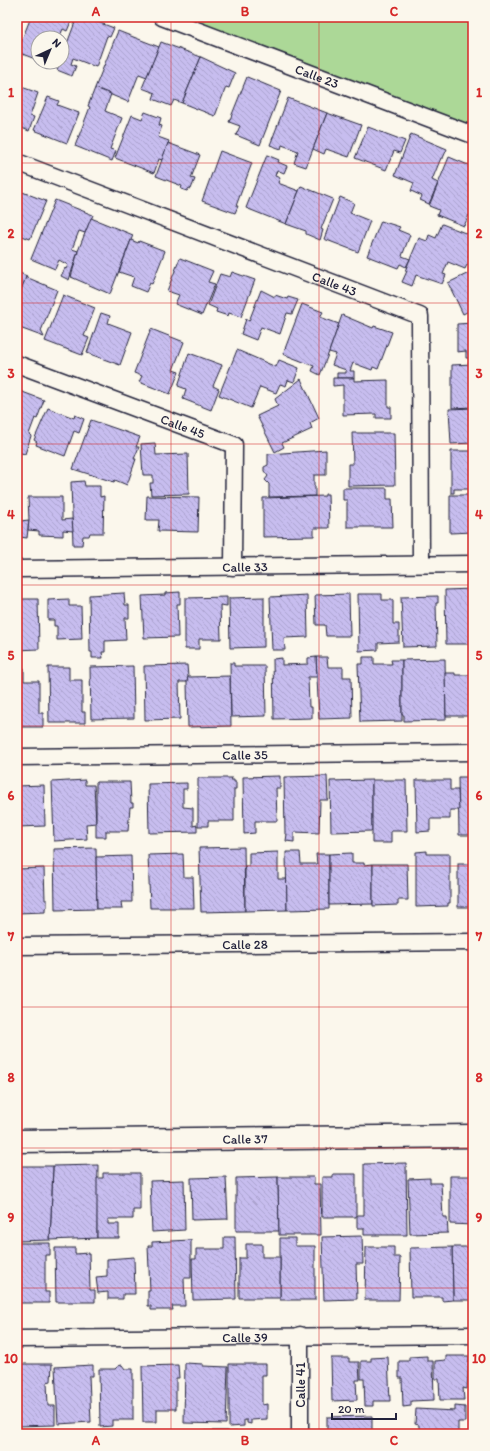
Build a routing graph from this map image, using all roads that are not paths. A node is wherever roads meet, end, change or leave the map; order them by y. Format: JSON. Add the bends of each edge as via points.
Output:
{"nodes":[{"id":1,"x":162,"y":17,"type":"edge"},
{"id":2,"x":473,"y":136,"type":"edge"},
{"id":3,"x":17,"y":162,"type":"edge"},
{"id":4,"x":17,"y":364,"type":"edge"},
{"id":5,"x":421,"y":564,"type":"junction"},
{"id":6,"x":473,"y":564,"type":"edge"},
{"id":7,"x":233,"y":566,"type":"junction"},
{"id":8,"x":17,"y":569,"type":"edge"},
{"id":9,"x":473,"y":752,"type":"edge"},
{"id":10,"x":17,"y":758,"type":"edge"},
{"id":11,"x":473,"y":942,"type":"edge"},
{"id":12,"x":17,"y":946,"type":"edge"},
{"id":13,"x":473,"y":1136,"type":"edge"},
{"id":14,"x":17,"y":1141,"type":"edge"},
{"id":15,"x":300,"y":1335,"type":"junction"},
{"id":16,"x":473,"y":1335,"type":"edge"},
{"id":17,"x":17,"y":1339,"type":"edge"},
{"id":18,"x":300,"y":1434,"type":"edge"}],
"edges":[{"from":1,"to":2,"type":"street","name":"Calle 23"},
{"from":3,"to":5,"type":"street","name":"Calle 43","via":[[420,316]]},
{"from":4,"to":7,"type":"street","name":"Calle 45","via":[[234,445]]},
{"from":5,"to":6,"type":"street","name":"Calle 33"},
{"from":5,"to":7,"type":"street","name":"Calle 33"},
{"from":7,"to":8,"type":"street","name":"Calle 33"},
{"from":9,"to":10,"type":"street","name":"Calle 35"},
{"from":11,"to":12,"type":"street","name":"Calle 28"},
{"from":13,"to":14,"type":"street","name":"Calle 37"},
{"from":15,"to":16,"type":"street","name":"Calle 39"},
{"from":15,"to":17,"type":"street","name":"Calle 39"},
{"from":15,"to":18,"type":"street","name":"Calle 41"}]}
